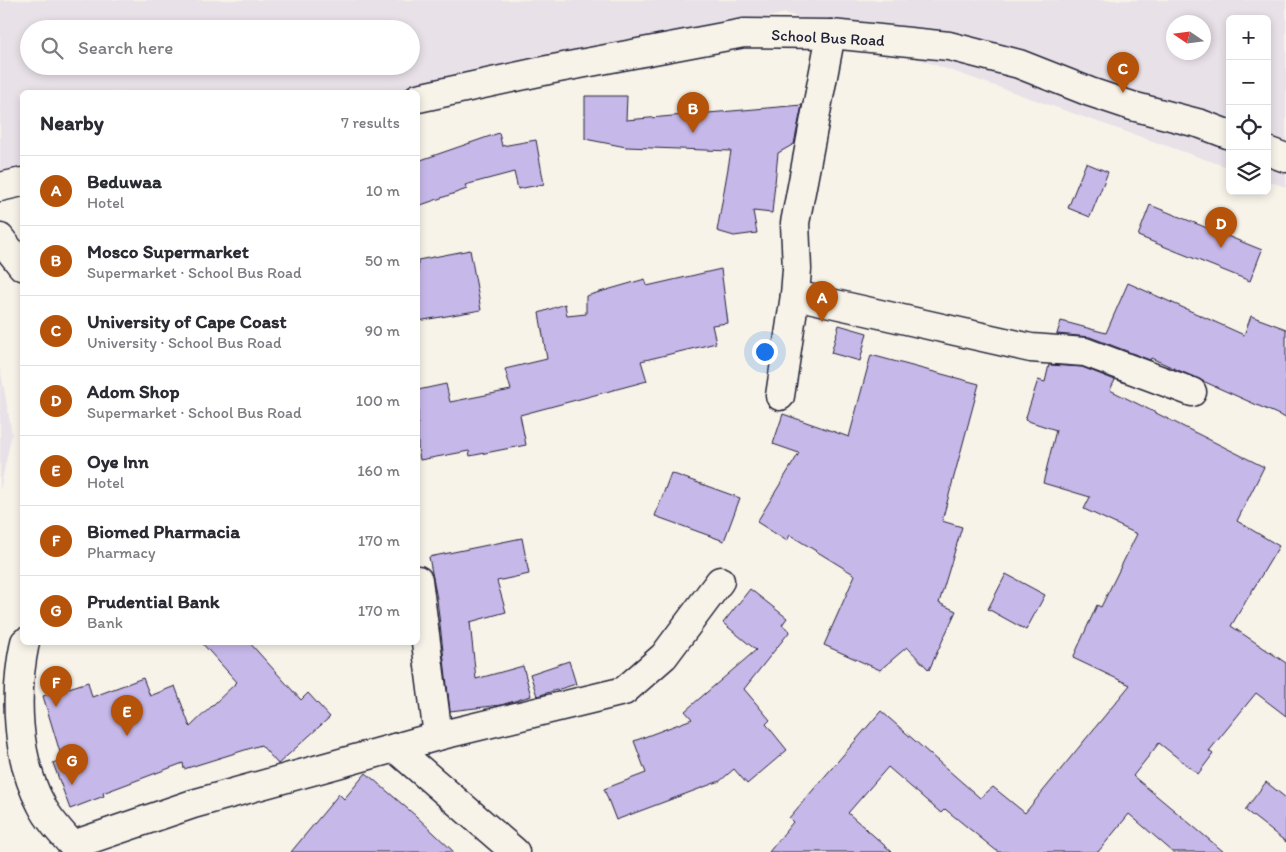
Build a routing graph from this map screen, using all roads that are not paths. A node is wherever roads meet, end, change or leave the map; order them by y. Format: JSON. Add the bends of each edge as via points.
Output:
{"nodes":[{"id":1,"x":831,"y":34,"type":"junction"},
{"id":2,"x":420,"y":98,"type":"edge"},
{"id":3,"x":1226,"y":133,"type":"edge"},
{"id":4,"x":1271,"y":152,"type":"edge"},
{"id":5,"x":1286,"y":158,"type":"edge"},
{"id":6,"x":20,"y":182,"type":"edge"},
{"id":7,"x":0,"y":187,"type":"edge"},
{"id":8,"x":0,"y":238,"type":"edge"},
{"id":9,"x":20,"y":263,"type":"edge"},
{"id":10,"x":795,"y":295,"type":"junction"},
{"id":11,"x":1192,"y":392,"type":"dead end"},
{"id":12,"x":780,"y":396,"type":"dead end"},
{"id":13,"x":720,"y":581,"type":"dead end"},
{"id":14,"x":420,"y":596,"type":"edge"},
{"id":15,"x":25,"y":645,"type":"edge"},
{"id":16,"x":438,"y":736,"type":"junction"},
{"id":17,"x":396,"y":748,"type":"junction"},
{"id":18,"x":76,"y":849,"type":"edge"},
{"id":19,"x":515,"y":852,"type":"edge"}],
"edges":[{"from":1,"to":2,"type":"street","name":"School Bus Road","via":[[744,33]]},
{"from":1,"to":3,"type":"street","name":"School Bus Road","via":[[949,46],[1019,64],[1098,95]]},
{"from":1,"to":10,"type":"street","via":[[795,222]]},
{"from":4,"to":5,"type":"street"},
{"from":6,"to":7,"type":"street"},
{"from":8,"to":9,"type":"street"},
{"from":10,"to":11,"type":"street","via":[[1031,348],[1085,352]]},
{"from":10,"to":12,"type":"street"},
{"from":13,"to":16,"type":"street","via":[[664,656],[624,691]]},
{"from":14,"to":16,"type":"street"},
{"from":15,"to":18,"type":"street","via":[[19,671],[22,752],[41,805]]},
{"from":16,"to":17,"type":"street"},
{"from":17,"to":18,"type":"street","via":[[193,804]]},
{"from":17,"to":19,"type":"street"}]}
